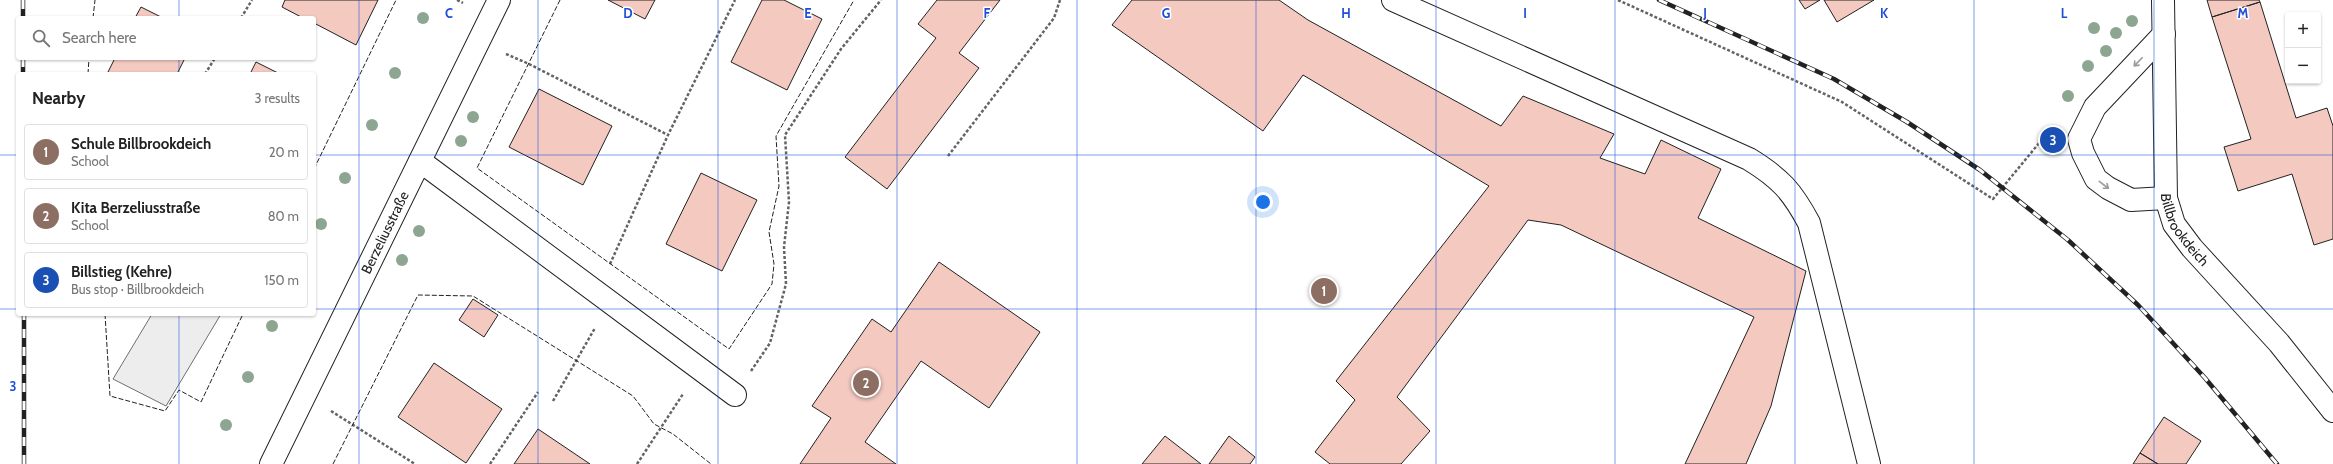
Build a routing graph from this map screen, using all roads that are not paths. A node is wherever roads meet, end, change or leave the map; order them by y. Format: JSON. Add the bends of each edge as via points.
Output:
{"nodes":[{"id":1,"x":499,"y":0,"type":"edge"},
{"id":2,"x":1393,"y":0,"type":"edge"},
{"id":3,"x":2163,"y":0,"type":"edge"},
{"id":4,"x":2164,"y":34,"type":"junction"},
{"id":5,"x":420,"y":161,"type":"junction"},
{"id":6,"x":2166,"y":198,"type":"junction"},
{"id":7,"x":735,"y":395,"type":"road end"},
{"id":8,"x":2333,"y":411,"type":"edge"},
{"id":9,"x":271,"y":464,"type":"edge"},
{"id":10,"x":1869,"y":464,"type":"edge"}],
"edges":[{"from":1,"to":5,"type":"street","name":"Berzeliusstraße"},
{"from":2,"to":10,"type":"street","via":[[1749,159],[1774,175],[1795,198],[1809,223]]},
{"from":3,"to":4,"type":"street","name":"Billbrookdeich"},
{"from":4,"to":6,"type":"street","name":"Billbrookdeich"},
{"from":4,"to":6,"type":"street","one_way":true,"via":[[2095,107],[2079,139],[2096,179],[2108,188],[2131,200]]},
{"from":5,"to":7,"type":"street"},
{"from":5,"to":9,"type":"street","name":"Berzeliusstraße"},
{"from":6,"to":8,"type":"street","name":"Billbrookdeich","via":[[2174,224],[2192,248],[2279,343]]}]}
